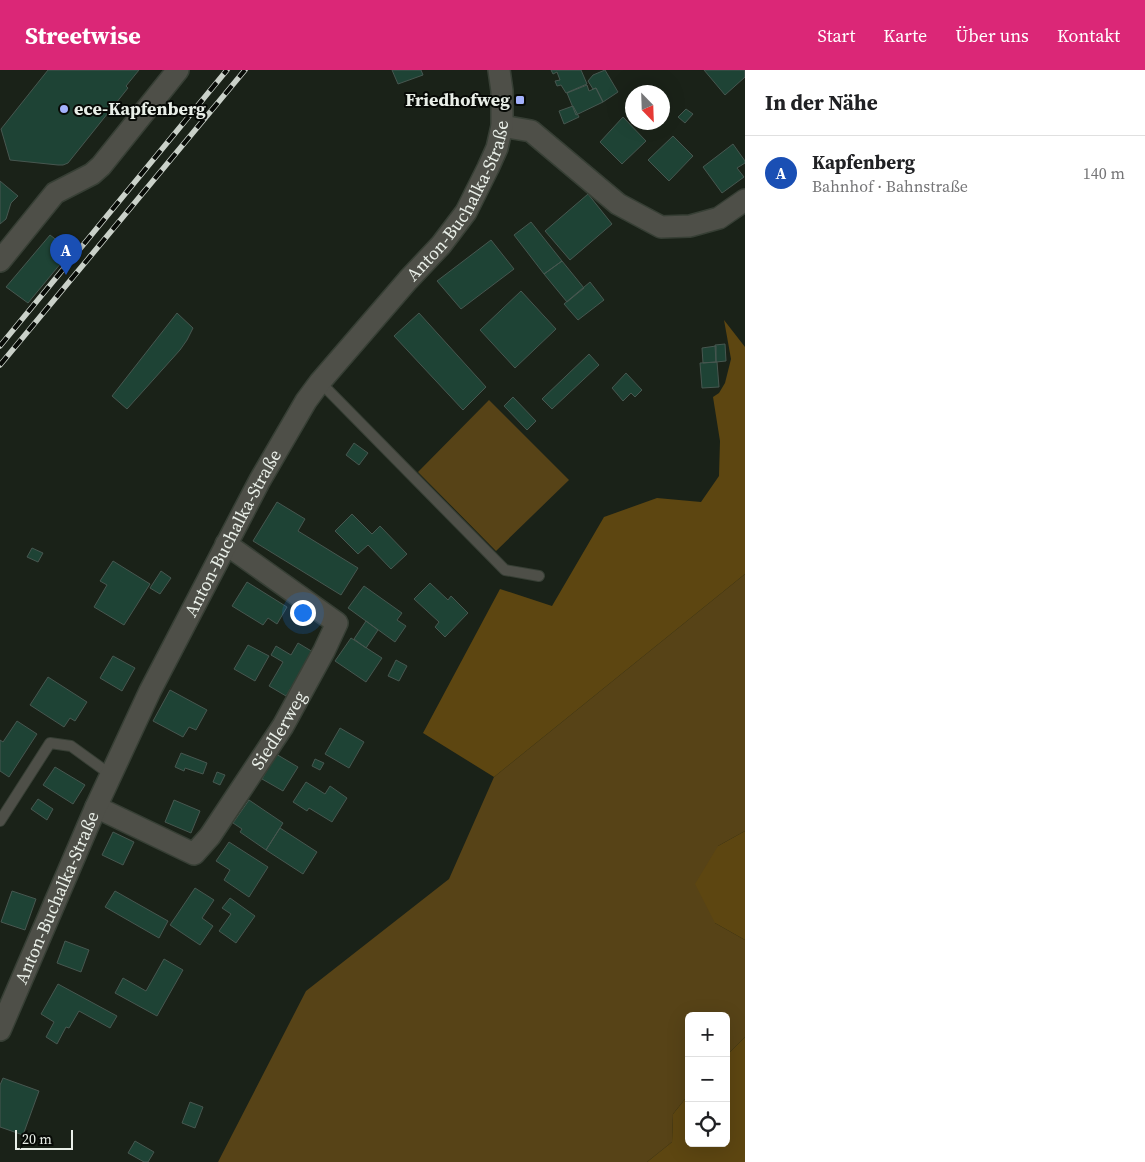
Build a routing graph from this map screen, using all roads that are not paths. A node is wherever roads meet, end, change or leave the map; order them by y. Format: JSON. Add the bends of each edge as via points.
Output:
{"nodes":[{"id":1,"x":178,"y":70,"type":"edge"},
{"id":2,"x":499,"y":70,"type":"edge"},
{"id":3,"x":502,"y":126,"type":"junction"},
{"id":4,"x":745,"y":200,"type":"edge"},
{"id":5,"x":0,"y":261,"type":"edge"},
{"id":6,"x":320,"y":382,"type":"junction"},
{"id":7,"x":226,"y":544,"type":"junction"},
{"id":8,"x":539,"y":576,"type":"dead end"},
{"id":9,"x":111,"y":775,"type":"junction"},
{"id":10,"x":96,"y":807,"type":"junction"},
{"id":11,"x":0,"y":821,"type":"edge"},
{"id":12,"x":0,"y":1030,"type":"edge"}],
"edges":[{"from":1,"to":5,"type":"street","via":[[101,166],[55,194]]},
{"from":2,"to":3,"type":"street","name":"Anton-Buchalka-Straße"},
{"from":3,"to":4,"type":"street","via":[[530,131],[618,204],[661,227],[690,226],[720,218]]},
{"from":3,"to":6,"type":"street","name":"Anton-Buchalka-Straße","via":[[488,168],[466,212],[441,245]]},
{"from":6,"to":7,"type":"street","name":"Anton-Buchalka-Straße","via":[[260,480]]},
{"from":6,"to":8,"type":"lane","via":[[505,570]]},
{"from":7,"to":9,"type":"street","name":"Anton-Buchalka-Straße","via":[[150,691]]},
{"from":7,"to":10,"type":"street","name":"Siedlerweg","via":[[338,623],[283,726],[210,836],[194,854]]},
{"from":9,"to":10,"type":"street","name":"Anton-Buchalka-Straße"},
{"from":9,"to":11,"type":"lane","via":[[72,746],[50,743]]},
{"from":10,"to":12,"type":"street","name":"Anton-Buchalka-Straße"}]}
